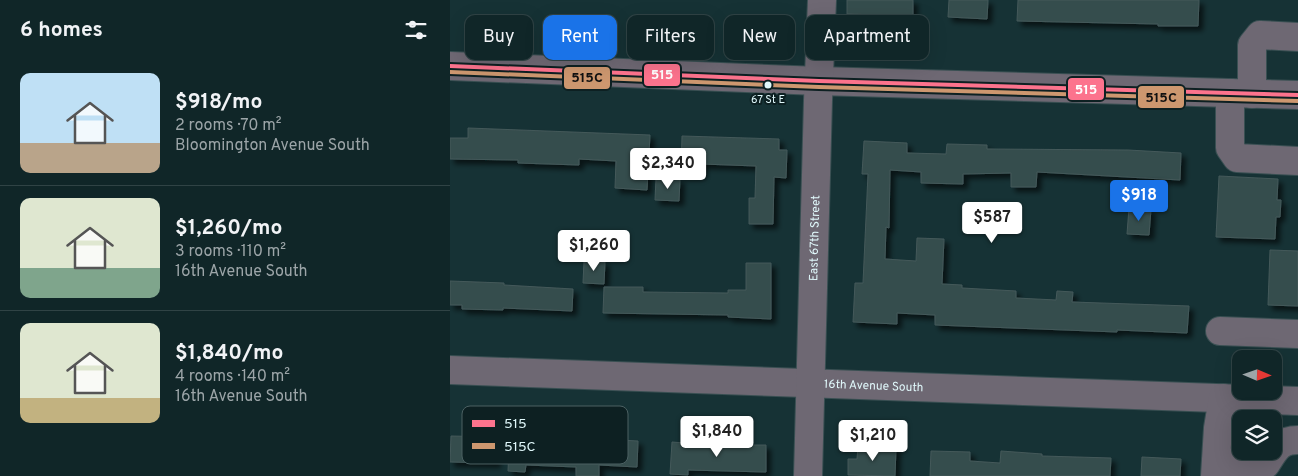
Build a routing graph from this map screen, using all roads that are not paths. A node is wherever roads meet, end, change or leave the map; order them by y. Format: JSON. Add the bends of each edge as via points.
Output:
{"nodes":[{"id":1,"x":822,"y":0,"type":"edge"},
{"id":2,"x":1298,"y":36,"type":"edge"},
{"id":3,"x":450,"y":66,"type":"edge"},
{"id":4,"x":819,"y":81,"type":"junction"},
{"id":5,"x":1241,"y":94,"type":"junction"},
{"id":6,"x":1298,"y":95,"type":"edge"},
{"id":7,"x":1298,"y":161,"type":"edge"},
{"id":8,"x":1220,"y":331,"type":"dead end"},
{"id":9,"x":1298,"y":334,"type":"edge"},
{"id":10,"x":450,"y":370,"type":"edge"},
{"id":11,"x":811,"y":382,"type":"junction"},
{"id":12,"x":1223,"y":398,"type":"junction"},
{"id":13,"x":1298,"y":401,"type":"edge"},
{"id":14,"x":1298,"y":440,"type":"edge"},
{"id":15,"x":1215,"y":469,"type":"edge"},
{"id":16,"x":808,"y":476,"type":"edge"}],
"edges":[{"from":1,"to":4,"type":"street","name":"East 67th Street"},
{"from":2,"to":5,"type":"street","via":[[1260,35],[1252,46]]},
{"from":3,"to":4,"type":"street"},
{"from":4,"to":5,"type":"street"},
{"from":4,"to":11,"type":"street","name":"East 67th Street"},
{"from":5,"to":6,"type":"street"},
{"from":5,"to":7,"type":"street","via":[[1230,148],[1237,158]]},
{"from":8,"to":9,"type":"street"},
{"from":10,"to":11,"type":"street","name":"16th Avenue South"},
{"from":11,"to":12,"type":"street","name":"16th Avenue South"},
{"from":11,"to":16,"type":"street","name":"East 67th Street"},
{"from":12,"to":13,"type":"street","name":"16th Avenue South"},
{"from":12,"to":15,"type":"street"},
{"from":14,"to":15,"type":"street","via":[[1278,445],[1266,464]]}]}
